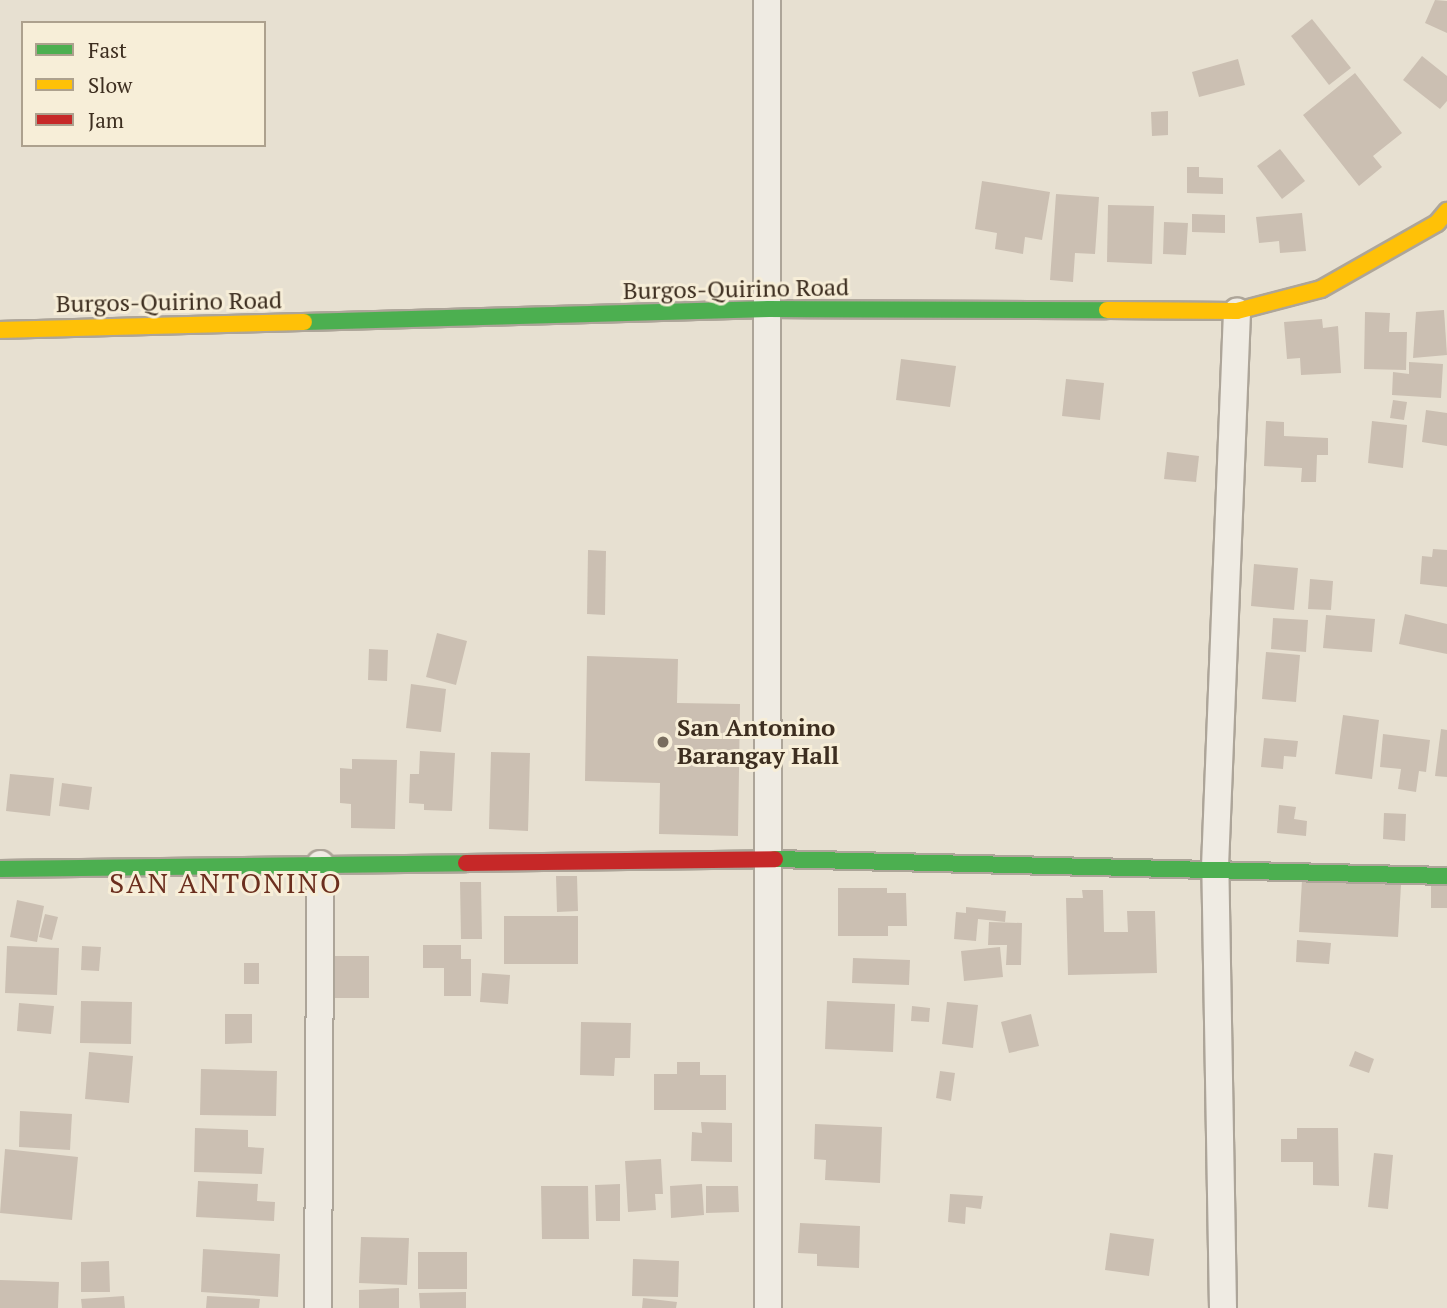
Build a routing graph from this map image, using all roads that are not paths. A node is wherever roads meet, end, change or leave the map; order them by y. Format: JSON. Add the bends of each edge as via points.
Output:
{"nodes":[{"id":1,"x":767,"y":0,"type":"edge"},
{"id":2,"x":1447,"y":211,"type":"edge"},
{"id":3,"x":769,"y":309,"type":"junction"},
{"id":4,"x":1237,"y":311,"type":"junction"},
{"id":5,"x":0,"y":330,"type":"edge"},
{"id":6,"x":770,"y":859,"type":"junction"},
{"id":7,"x":320,"y":864,"type":"junction"},
{"id":8,"x":1215,"y":867,"type":"junction"},
{"id":9,"x":0,"y":869,"type":"edge"},
{"id":10,"x":1447,"y":876,"type":"edge"},
{"id":11,"x":318,"y":1308,"type":"edge"},
{"id":12,"x":768,"y":1308,"type":"edge"},
{"id":13,"x":1223,"y":1308,"type":"edge"}],
"edges":[{"from":1,"to":3,"type":"street"},
{"from":2,"to":4,"type":"street","name":"Burgos-Quirino Road","via":[[1437,223],[1321,289]]},
{"from":3,"to":4,"type":"street","name":"Burgos-Quirino Road"},
{"from":3,"to":5,"type":"street","name":"Burgos-Quirino Road"},
{"from":3,"to":6,"type":"street"},
{"from":4,"to":8,"type":"street"},
{"from":6,"to":7,"type":"street"},
{"from":6,"to":8,"type":"street"},
{"from":6,"to":12,"type":"street"},
{"from":7,"to":9,"type":"street"},
{"from":7,"to":11,"type":"street"},
{"from":8,"to":10,"type":"street"},
{"from":8,"to":13,"type":"street"}]}
